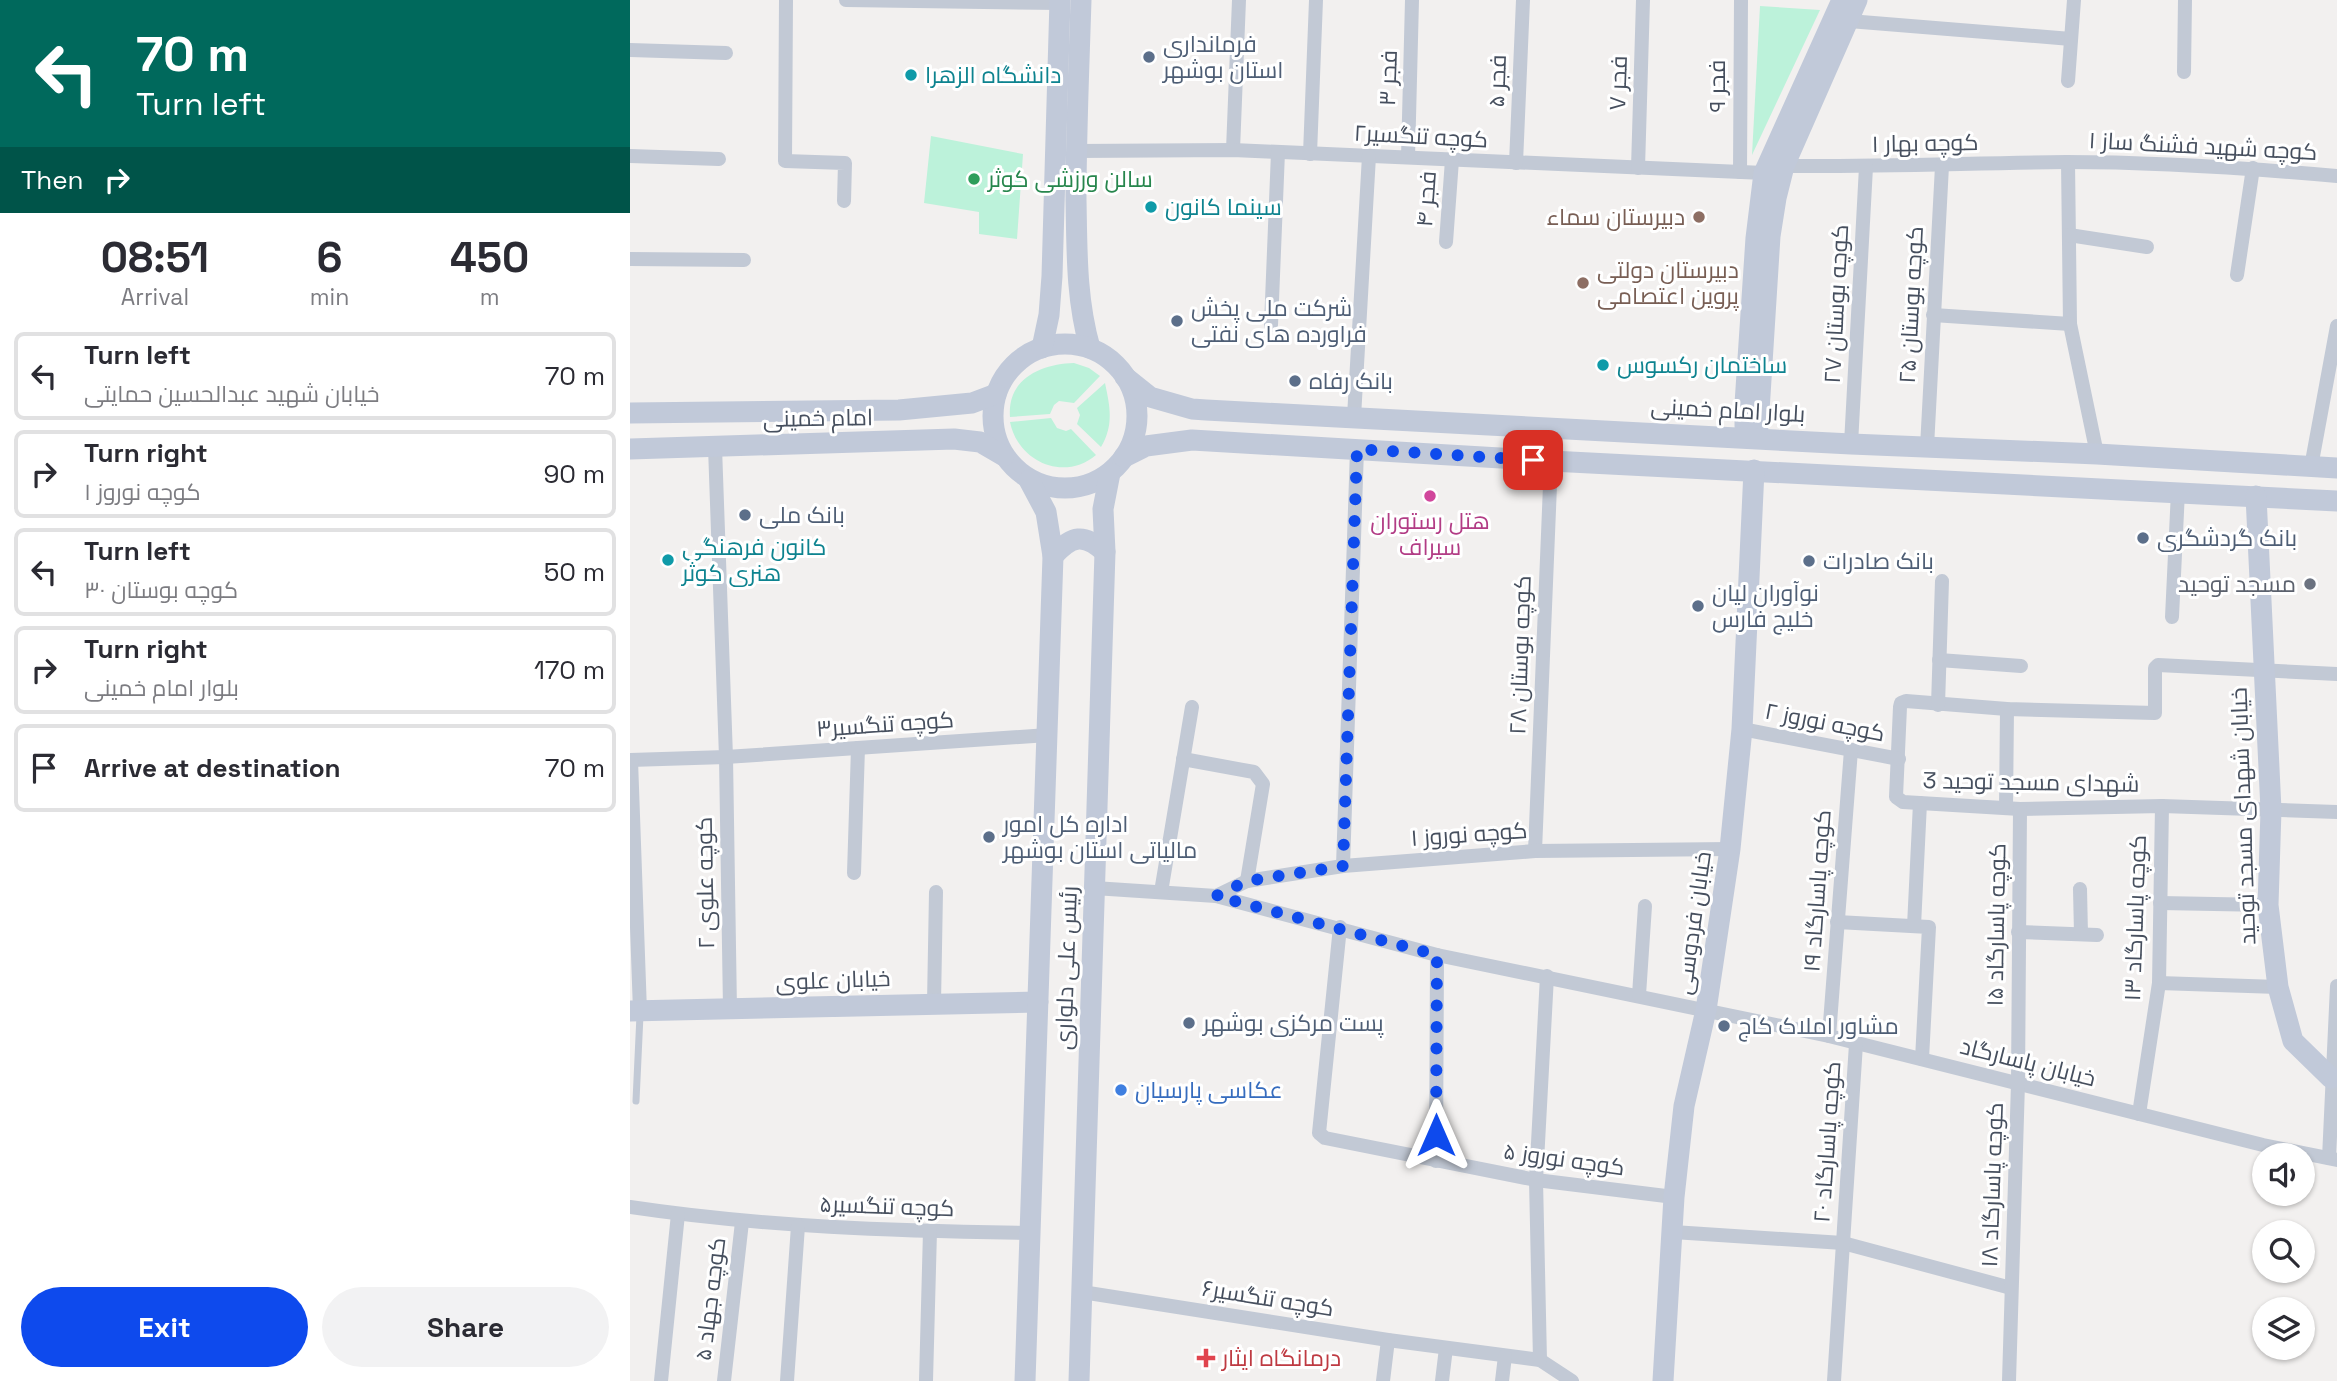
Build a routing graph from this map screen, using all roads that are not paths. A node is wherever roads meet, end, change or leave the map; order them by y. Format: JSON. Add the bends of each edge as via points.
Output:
{"nodes":[{"id":1,"x":786,"y":0,"type":"edge"},
{"id":2,"x":846,"y":0,"type":"edge"},
{"id":3,"x":1081,"y":0,"type":"edge"},
{"id":4,"x":1239,"y":0,"type":"edge"},
{"id":5,"x":1316,"y":0,"type":"edge"},
{"id":6,"x":1412,"y":0,"type":"edge"},
{"id":7,"x":1523,"y":0,"type":"edge"},
{"id":8,"x":1643,"y":0,"type":"edge"},
{"id":9,"x":1741,"y":0,"type":"edge"},
{"id":10,"x":1842,"y":0,"type":"edge"},
{"id":11,"x":1857,"y":0,"type":"edge"},
{"id":12,"x":2074,"y":0,"type":"edge"},
{"id":13,"x":2185,"y":0,"type":"edge"},
{"id":14,"x":1060,"y":2,"type":"edge"},
{"id":15,"x":1849,"y":21,"type":"junction"},
{"id":16,"x":2071,"y":39,"type":"junction"},
{"id":17,"x":630,"y":50,"type":"edge"},
{"id":18,"x":726,"y":53,"type":"dead end"},
{"id":19,"x":2184,"y":72,"type":"dead end"},
{"id":20,"x":2068,"y":81,"type":"dead end"},
{"id":21,"x":1233,"y":150,"type":"junction"},
{"id":22,"x":1076,"y":151,"type":"junction"},
{"id":23,"x":1278,"y":152,"type":"junction"},
{"id":24,"x":1310,"y":154,"type":"junction"},
{"id":25,"x":630,"y":156,"type":"edge"},
{"id":26,"x":1368,"y":156,"type":"junction"},
{"id":27,"x":1408,"y":157,"type":"junction"},
{"id":28,"x":719,"y":159,"type":"dead end"},
{"id":29,"x":1452,"y":160,"type":"junction"},
{"id":30,"x":2068,"y":162,"type":"junction"},
{"id":31,"x":1516,"y":163,"type":"junction"},
{"id":32,"x":1941,"y":166,"type":"junction"},
{"id":33,"x":1866,"y":167,"type":"junction"},
{"id":34,"x":1638,"y":168,"type":"junction"},
{"id":35,"x":2253,"y":168,"type":"junction"},
{"id":36,"x":1774,"y":170,"type":"junction"},
{"id":37,"x":1740,"y":172,"type":"junction"},
{"id":38,"x":2337,"y":176,"type":"edge"},
{"id":39,"x":844,"y":201,"type":"dead end"},
{"id":40,"x":2068,"y":235,"type":"junction"},
{"id":41,"x":1446,"y":242,"type":"dead end"},
{"id":42,"x":2147,"y":247,"type":"dead end"},
{"id":43,"x":630,"y":259,"type":"edge"},
{"id":44,"x":744,"y":260,"type":"dead end"},
{"id":45,"x":2238,"y":275,"type":"dead end"},
{"id":46,"x":1052,"y":276,"type":"junction"},
{"id":47,"x":1077,"y":279,"type":"junction"},
{"id":48,"x":1933,"y":315,"type":"junction"},
{"id":49,"x":2070,"y":324,"type":"junction"},
{"id":50,"x":1271,"y":325,"type":"dead end"},
{"id":51,"x":2337,"y":326,"type":"edge"},
{"id":52,"x":1042,"y":348,"type":"junction"},
{"id":53,"x":1090,"y":348,"type":"junction"},
{"id":54,"x":1125,"y":377,"type":"junction"},
{"id":55,"x":996,"y":394,"type":"junction"},
{"id":56,"x":1192,"y":409,"type":"junction"},
{"id":57,"x":899,"y":410,"type":"junction"},
{"id":58,"x":630,"y":413,"type":"edge"},
{"id":59,"x":1353,"y":417,"type":"junction"},
{"id":60,"x":1749,"y":437,"type":"junction"},
{"id":61,"x":1192,"y":440,"type":"junction"},
{"id":62,"x":898,"y":442,"type":"junction"},
{"id":63,"x":1851,"y":444,"type":"junction"},
{"id":64,"x":715,"y":447,"type":"junction"},
{"id":65,"x":1927,"y":447,"type":"junction"},
{"id":66,"x":630,"y":449,"type":"edge"},
{"id":67,"x":1357,"y":449,"type":"junction"},
{"id":68,"x":2097,"y":454,"type":"junction"},
{"id":69,"x":1004,"y":456,"type":"junction"},
{"id":70,"x":1551,"y":461,"type":"junction"},
{"id":71,"x":1117,"y":465,"type":"junction"},
{"id":72,"x":2311,"y":467,"type":"junction"},
{"id":73,"x":2337,"y":468,"type":"edge"},
{"id":74,"x":1754,"y":470,"type":"junction"},
{"id":75,"x":1029,"y":480,"type":"junction"},
{"id":76,"x":2178,"y":491,"type":"junction"},
{"id":77,"x":2256,"y":496,"type":"junction"},
{"id":78,"x":2337,"y":501,"type":"edge"},
{"id":79,"x":1105,"y":552,"type":"junction"},
{"id":80,"x":1053,"y":556,"type":"junction"},
{"id":81,"x":1942,"y":581,"type":"dead end"},
{"id":82,"x":2172,"y":617,"type":"dead end"},
{"id":83,"x":1939,"y":660,"type":"junction"},
{"id":84,"x":2021,"y":666,"type":"dead end"},
{"id":85,"x":2264,"y":670,"type":"junction"},
{"id":86,"x":2337,"y":674,"type":"edge"},
{"id":87,"x":1938,"y":705,"type":"junction"},
{"id":88,"x":1192,"y":707,"type":"dead end"},
{"id":89,"x":2007,"y":709,"type":"junction"},
{"id":90,"x":1742,"y":729,"type":"junction"},
{"id":91,"x":1048,"y":735,"type":"junction"},
{"id":92,"x":858,"y":748,"type":"junction"},
{"id":93,"x":1851,"y":750,"type":"junction"},
{"id":94,"x":726,"y":757,"type":"junction"},
{"id":95,"x":1183,"y":759,"type":"junction"},
{"id":96,"x":1899,"y":759,"type":"junction"},
{"id":97,"x":631,"y":760,"type":"edge"},
{"id":98,"x":1920,"y":803,"type":"junction"},
{"id":99,"x":2162,"y":806,"type":"junction"},
{"id":100,"x":2013,"y":809,"type":"junction"},
{"id":101,"x":2271,"y":810,"type":"junction"},
{"id":102,"x":2337,"y":812,"type":"edge"},
{"id":103,"x":1730,"y":849,"type":"junction"},
{"id":104,"x":1535,"y":851,"type":"junction"},
{"id":105,"x":1343,"y":866,"type":"junction"},
{"id":106,"x":854,"y":873,"type":"dead end"},
{"id":107,"x":1247,"y":881,"type":"junction"},
{"id":108,"x":1094,"y":888,"type":"junction"},
{"id":109,"x":2080,"y":889,"type":"dead end"},
{"id":110,"x":936,"y":892,"type":"dead end"},
{"id":111,"x":1161,"y":892,"type":"junction"},
{"id":112,"x":1216,"y":896,"type":"junction"},
{"id":113,"x":2160,"y":903,"type":"junction"},
{"id":114,"x":2268,"y":905,"type":"junction"},
{"id":115,"x":1645,"y":906,"type":"dead end"},
{"id":116,"x":1838,"y":922,"type":"junction"},
{"id":117,"x":1914,"y":926,"type":"junction"},
{"id":118,"x":1340,"y":928,"type":"junction"},
{"id":119,"x":2018,"y":932,"type":"junction"},
{"id":120,"x":2081,"y":934,"type":"junction"},
{"id":121,"x":2097,"y":935,"type":"dead end"},
{"id":122,"x":1437,"y":955,"type":"junction"},
{"id":123,"x":1547,"y":976,"type":"junction"},
{"id":124,"x":2160,"y":983,"type":"junction"},
{"id":125,"x":2278,"y":986,"type":"junction"},
{"id":126,"x":2337,"y":986,"type":"edge"},
{"id":127,"x":1639,"y":995,"type":"junction"},
{"id":128,"x":1038,"y":1002,"type":"junction"},
{"id":129,"x":934,"y":1003,"type":"junction"},
{"id":130,"x":730,"y":1009,"type":"junction"},
{"id":131,"x":1706,"y":1010,"type":"junction"},
{"id":132,"x":635,"y":1011,"type":"edge"},
{"id":133,"x":2336,"y":1026,"type":"edge"},
{"id":134,"x":1829,"y":1037,"type":"junction"},
{"id":135,"x":1857,"y":1044,"type":"junction"},
{"id":136,"x":1922,"y":1059,"type":"junction"},
{"id":137,"x":2332,"y":1078,"type":"junction"},
{"id":138,"x":2018,"y":1083,"type":"junction"},
{"id":139,"x":636,"y":1101,"type":"dead end"},
{"id":140,"x":2139,"y":1114,"type":"junction"},
{"id":141,"x":2333,"y":1159,"type":"edge"},
{"id":142,"x":1436,"y":1161,"type":"junction"},
{"id":143,"x":1536,"y":1180,"type":"junction"},
{"id":144,"x":1674,"y":1196,"type":"junction"},
{"id":145,"x":630,"y":1208,"type":"edge"},
{"id":146,"x":678,"y":1214,"type":"junction"},
{"id":147,"x":742,"y":1222,"type":"junction"},
{"id":148,"x":798,"y":1226,"type":"junction"},
{"id":149,"x":930,"y":1231,"type":"junction"},
{"id":150,"x":1673,"y":1232,"type":"junction"},
{"id":151,"x":1030,"y":1233,"type":"junction"},
{"id":152,"x":1843,"y":1243,"type":"junction"},
{"id":153,"x":2011,"y":1288,"type":"junction"},
{"id":154,"x":1082,"y":1292,"type":"junction"},
{"id":155,"x":1388,"y":1340,"type":"junction"},
{"id":156,"x":1446,"y":1348,"type":"junction"},
{"id":157,"x":1505,"y":1356,"type":"junction"},
{"id":158,"x":1540,"y":1360,"type":"junction"},
{"id":159,"x":661,"y":1381,"type":"edge"},
{"id":160,"x":724,"y":1381,"type":"edge"},
{"id":161,"x":787,"y":1381,"type":"edge"},
{"id":162,"x":926,"y":1381,"type":"edge"},
{"id":163,"x":1025,"y":1381,"type":"edge"},
{"id":164,"x":1079,"y":1381,"type":"edge"},
{"id":165,"x":1383,"y":1381,"type":"edge"},
{"id":166,"x":1442,"y":1381,"type":"edge"},
{"id":167,"x":1502,"y":1381,"type":"edge"},
{"id":168,"x":1572,"y":1381,"type":"edge"},
{"id":169,"x":1663,"y":1381,"type":"edge"},
{"id":170,"x":1834,"y":1381,"type":"edge"},
{"id":171,"x":2009,"y":1381,"type":"edge"}],
"edges":[{"from":1,"to":39,"type":"street","via":[[785,160],[845,163]]},
{"from":2,"to":14,"type":"street"},
{"from":3,"to":22,"type":"street"},
{"from":4,"to":21,"type":"street"},
{"from":5,"to":24,"type":"street"},
{"from":6,"to":27,"type":"street","name":"فجر ۳"},
{"from":7,"to":31,"type":"street","name":"فجر ۵"},
{"from":8,"to":34,"type":"street","name":"فجر ۷"},
{"from":9,"to":37,"type":"street","name":"فجر ۹"},
{"from":10,"to":36,"type":"street"},
{"from":11,"to":15,"type":"street"},
{"from":12,"to":16,"type":"street"},
{"from":13,"to":19,"type":"street"},
{"from":14,"to":46,"type":"street"},
{"from":15,"to":16,"type":"street"},
{"from":15,"to":36,"type":"street"},
{"from":16,"to":20,"type":"street"},
{"from":17,"to":18,"type":"street"},
{"from":21,"to":22,"type":"street","name":"کوچه تنگسیر۲"},
{"from":21,"to":23,"type":"street","name":"کوچه تنگسیر۲"},
{"from":22,"to":47,"type":"street"},
{"from":23,"to":24,"type":"street","name":"کوچه تنگسیر۲"},
{"from":23,"to":50,"type":"street"},
{"from":24,"to":26,"type":"street","name":"کوچه تنگسیر۲"},
{"from":25,"to":28,"type":"street"},
{"from":26,"to":27,"type":"street","name":"کوچه تنگسیر۲"},
{"from":26,"to":59,"type":"street"},
{"from":27,"to":29,"type":"street","name":"کوچه تنگسیر۲"},
{"from":29,"to":31,"type":"street","name":"کوچه تنگسیر۲"},
{"from":29,"to":41,"type":"street","name":"فجر ۴"},
{"from":30,"to":32,"type":"street","name":"کوچه بهار ۱"},
{"from":30,"to":35,"type":"street","name":"کوچه شهید فشنگ ساز ۱"},
{"from":30,"to":40,"type":"street"},
{"from":31,"to":34,"type":"street","name":"کوچه تنگسیر۲"},
{"from":32,"to":33,"type":"street","name":"کوچه بهار ۱"},
{"from":32,"to":48,"type":"street","name":"کوچه بوستان ۲۵"},
{"from":33,"to":36,"type":"street","name":"کوچه بهار ۱"},
{"from":33,"to":63,"type":"street","name":"کوچه بوستان ۲۷"},
{"from":34,"to":37,"type":"street","name":"کوچه تنگسیر۲"},
{"from":35,"to":38,"type":"street","name":"کوچه شهید فشنگ ساز ۱"},
{"from":35,"to":45,"type":"street"},
{"from":36,"to":37,"type":"street","name":"کوچه تنگسیر۲"},
{"from":36,"to":60,"type":"street","via":[[1756,238],[1752,404],[1745,426]]},
{"from":40,"to":42,"type":"street"},
{"from":40,"to":49,"type":"street"},
{"from":43,"to":44,"type":"street"},
{"from":46,"to":47,"type":"street","via":[[1061,286]]},
{"from":46,"to":52,"type":"street"},
{"from":47,"to":53,"type":"street"},
{"from":48,"to":49,"type":"street"},
{"from":48,"to":65,"type":"street","name":"کوچه بوستان ۲۵"},
{"from":49,"to":68,"type":"street"},
{"from":51,"to":72,"type":"street"},
{"from":52,"to":53,"type":"street","via":[[1066,344]]},
{"from":52,"to":55,"type":"street","via":[[1020,359]]},
{"from":53,"to":54,"type":"street"},
{"from":54,"to":56,"type":"street","name":"بلوار امام خمینی","via":[[1150,397]]},
{"from":54,"to":71,"type":"street","via":[[1137,417],[1134,438]]},
{"from":55,"to":57,"type":"street","name":"امام خمینی","via":[[972,403]]},
{"from":55,"to":69,"type":"street","via":[[992,415]]},
{"from":56,"to":59,"type":"street","name":"بلوار امام خمینی"},
{"from":56,"to":61,"type":"street","via":[[1182,415],[1179,425],[1181,435]]},
{"from":57,"to":58,"type":"street","name":"امام خمینی"},
{"from":57,"to":62,"type":"street","via":[[908,415],[911,429]]},
{"from":59,"to":60,"type":"street","name":"بلوار امام خمینی"},
{"from":60,"to":63,"type":"street","name":"بلوار امام خمینی"},
{"from":61,"to":67,"type":"street"},
{"from":61,"to":71,"type":"street","via":[[1146,446]]},
{"from":62,"to":64,"type":"street","name":"امام خمینی"},
{"from":62,"to":69,"type":"street","name":"امام خمینی","via":[[954,439],[980,443]]},
{"from":63,"to":65,"type":"street","name":"بلوار امام خمینی"},
{"from":64,"to":66,"type":"street","name":"امام خمینی"},
{"from":64,"to":94,"type":"street","name":"کوچه علوی ۲"},
{"from":65,"to":68,"type":"street","name":"بلوار امام خمینی"},
{"from":67,"to":70,"type":"street"},
{"from":67,"to":105,"type":"street"},
{"from":68,"to":72,"type":"street","name":"بلوار امام خمینی"},
{"from":69,"to":75,"type":"street"},
{"from":70,"to":74,"type":"street"},
{"from":70,"to":104,"type":"street","name":"کوچه بوستان ۲۸"},
{"from":71,"to":75,"type":"street","via":[[1090,485],[1066,489]]},
{"from":71,"to":79,"type":"street","name":"رئیس علی دلواری","via":[[1103,509]]},
{"from":72,"to":73,"type":"street","name":"بلوار امام خمینی"},
{"from":74,"to":76,"type":"street"},
{"from":74,"to":90,"type":"street","name":"خیابان فردوسی"},
{"from":75,"to":80,"type":"street","name":"رئیس علی دلواری","via":[[1046,513]]},
{"from":76,"to":77,"type":"street"},
{"from":76,"to":82,"type":"street"},
{"from":77,"to":78,"type":"street"},
{"from":77,"to":85,"type":"street","name":"خیابان شهدای مسجد توحید"},
{"from":79,"to":80,"type":"street","via":[[1081,538],[1066,541]]},
{"from":79,"to":108,"type":"street","name":"رئیس علی دلواری"},
{"from":80,"to":91,"type":"street","name":"رئیس علی دلواری"},
{"from":81,"to":83,"type":"street"},
{"from":83,"to":84,"type":"street"},
{"from":83,"to":87,"type":"street"},
{"from":85,"to":86,"type":"street"},
{"from":85,"to":89,"type":"street","via":[[2158,665],[2155,713]]},
{"from":85,"to":101,"type":"street","name":"خیابان شهدای مسجد توحید"},
{"from":87,"to":89,"type":"street"},
{"from":87,"to":96,"type":"street","via":[[1901,703]]},
{"from":88,"to":95,"type":"street"},
{"from":89,"to":100,"type":"street","name":"کوچه پاسارگاد ۱۵"},
{"from":90,"to":93,"type":"street","name":"کوچه نوروز ۲"},
{"from":90,"to":103,"type":"street","name":"خیابان فردوسی"},
{"from":91,"to":92,"type":"street","name":"کوچه تنگسیر۳"},
{"from":91,"to":128,"type":"street","name":"رئیس علی دلواری"},
{"from":92,"to":94,"type":"street","name":"کوچه تنگسیر۳"},
{"from":92,"to":106,"type":"street"},
{"from":93,"to":96,"type":"street","name":"کوچه نوروز ۲"},
{"from":93,"to":116,"type":"street","name":"کوچه پاسارگاد ۱۹"},
{"from":94,"to":97,"type":"street","name":"کوچه تنگسیر۳"},
{"from":94,"to":130,"type":"street","name":"کوچه علوی ۲"},
{"from":95,"to":107,"type":"street","via":[[1254,772],[1260,777],[1263,783]]},
{"from":95,"to":111,"type":"street"},
{"from":96,"to":98,"type":"street","name":"شهدای مسجد توحید 3","via":[[1896,797]]},
{"from":97,"to":132,"type":"street"},
{"from":98,"to":100,"type":"street","name":"شهدای مسجد توحید 3"},
{"from":98,"to":117,"type":"street"},
{"from":99,"to":100,"type":"street","name":"شهدای مسجد توحید 3"},
{"from":99,"to":101,"type":"street","name":"شهدای مسجد توحید 3"},
{"from":99,"to":113,"type":"street","name":"کوچه پاسارگاد ۱۳"},
{"from":100,"to":119,"type":"street","name":"کوچه پاسارگاد ۱۵"},
{"from":101,"to":102,"type":"street","name":"شهدای مسجد توحید 3"},
{"from":101,"to":114,"type":"street","name":"خیابان شهدای مسجد توحید"},
{"from":103,"to":104,"type":"street","name":"کوچه نوروز ۱"},
{"from":103,"to":131,"type":"street","name":"خیابان فردوسی"},
{"from":104,"to":105,"type":"street","name":"کوچه نوروز ۱"},
{"from":105,"to":107,"type":"street","name":"کوچه نوروز ۱"},
{"from":107,"to":112,"type":"street","name":"کوچه نوروز ۱"},
{"from":108,"to":111,"type":"street","name":"خیابان پاسارگاد"},
{"from":108,"to":154,"type":"street","name":"رئیس علی دلواری"},
{"from":109,"to":120,"type":"street"},
{"from":110,"to":129,"type":"street"},
{"from":111,"to":112,"type":"street","name":"خیابان پاسارگاد"},
{"from":112,"to":118,"type":"street","name":"خیابان پاسارگاد"},
{"from":113,"to":114,"type":"street"},
{"from":113,"to":124,"type":"street","name":"کوچه پاسارگاد ۱۳"},
{"from":114,"to":125,"type":"street","name":"خیابان شهدای مسجد توحید"},
{"from":115,"to":127,"type":"street"},
{"from":116,"to":117,"type":"street"},
{"from":116,"to":134,"type":"street","name":"کوچه پاسارگاد ۱۹"},
{"from":117,"to":136,"type":"street","via":[[1930,929]]},
{"from":118,"to":122,"type":"street","name":"خیابان پاسارگاد"},
{"from":118,"to":142,"type":"street","name":"کوچه نوروز ۵","via":[[1319,1133]]},
{"from":119,"to":120,"type":"street"},
{"from":119,"to":138,"type":"street","name":"کوچه پاسارگاد ۱۵"},
{"from":120,"to":121,"type":"street"},
{"from":122,"to":123,"type":"street","name":"خیابان پاسارگاد"},
{"from":122,"to":142,"type":"street"},
{"from":123,"to":127,"type":"street","name":"خیابان پاسارگاد"},
{"from":123,"to":143,"type":"street"},
{"from":124,"to":125,"type":"street"},
{"from":124,"to":140,"type":"street","name":"کوچه پاسارگاد ۱۳"},
{"from":125,"to":137,"type":"street","name":"خیابان شهدای مسجد توحید","via":[[2293,1041]]},
{"from":126,"to":133,"type":"street"},
{"from":127,"to":131,"type":"street","name":"خیابان پاسارگاد"},
{"from":128,"to":129,"type":"street","name":"خیابان علوی"},
{"from":128,"to":151,"type":"street","name":"رئیس علی دلواری"},
{"from":129,"to":130,"type":"street","name":"خیابان علوی"},
{"from":130,"to":132,"type":"street","name":"خیابان علوی"},
{"from":131,"to":134,"type":"street","name":"خیابان پاسارگاد"},
{"from":131,"to":144,"type":"street","name":"خیابان فردوسی","via":[[1684,1106]]},
{"from":132,"to":139,"type":"lane"},
{"from":133,"to":137,"type":"street"},
{"from":134,"to":135,"type":"street","name":"خیابان پاسارگاد"},
{"from":135,"to":136,"type":"street","name":"خیابان پاسارگاد"},
{"from":135,"to":152,"type":"street","name":"کوچه پاسارگاد ۲۰"},
{"from":136,"to":138,"type":"street","name":"خیابان پاسارگاد"},
{"from":137,"to":141,"type":"street"},
{"from":138,"to":140,"type":"street","name":"خیابان پاسارگاد"},
{"from":138,"to":153,"type":"street","name":"کوچه پاسارگاد ۱۸"},
{"from":140,"to":141,"type":"street","name":"خیابان پاسارگاد"},
{"from":142,"to":143,"type":"street","name":"کوچه نوروز ۵"},
{"from":143,"to":144,"type":"street","name":"کوچه نوروز ۵"},
{"from":143,"to":158,"type":"street"},
{"from":144,"to":150,"type":"street","name":"خیابان فردوسی"},
{"from":145,"to":146,"type":"street","name":"کوچه تنگسیر۵"},
{"from":146,"to":147,"type":"street","name":"کوچه تنگسیر۵"},
{"from":146,"to":159,"type":"street"},
{"from":147,"to":148,"type":"street","name":"کوچه تنگسیر۵"},
{"from":147,"to":160,"type":"street","name":"کوچه جهاد ۵"},
{"from":148,"to":149,"type":"street","name":"کوچه تنگسیر۵"},
{"from":148,"to":161,"type":"street"},
{"from":149,"to":151,"type":"street","name":"کوچه تنگسیر۵"},
{"from":149,"to":162,"type":"street"},
{"from":150,"to":152,"type":"street"},
{"from":150,"to":169,"type":"street","name":"خیابان فردوسی"},
{"from":151,"to":163,"type":"street","name":"رئیس علی دلواری"},
{"from":152,"to":153,"type":"street"},
{"from":152,"to":170,"type":"street","name":"کوچه پاسارگاد ۲۰"},
{"from":153,"to":171,"type":"street","name":"کوچه پاسارگاد ۱۸"},
{"from":154,"to":155,"type":"street","name":"کوچه تنگسیر۶"},
{"from":154,"to":164,"type":"street","name":"رئیس علی دلواری"},
{"from":155,"to":156,"type":"street","name":"کوچه تنگسیر۶"},
{"from":155,"to":165,"type":"street"},
{"from":156,"to":157,"type":"street","name":"کوچه تنگسیر۶"},
{"from":156,"to":166,"type":"street"},
{"from":157,"to":158,"type":"street","name":"کوچه تنگسیر۶"},
{"from":157,"to":167,"type":"street"},
{"from":158,"to":168,"type":"street"}]}
